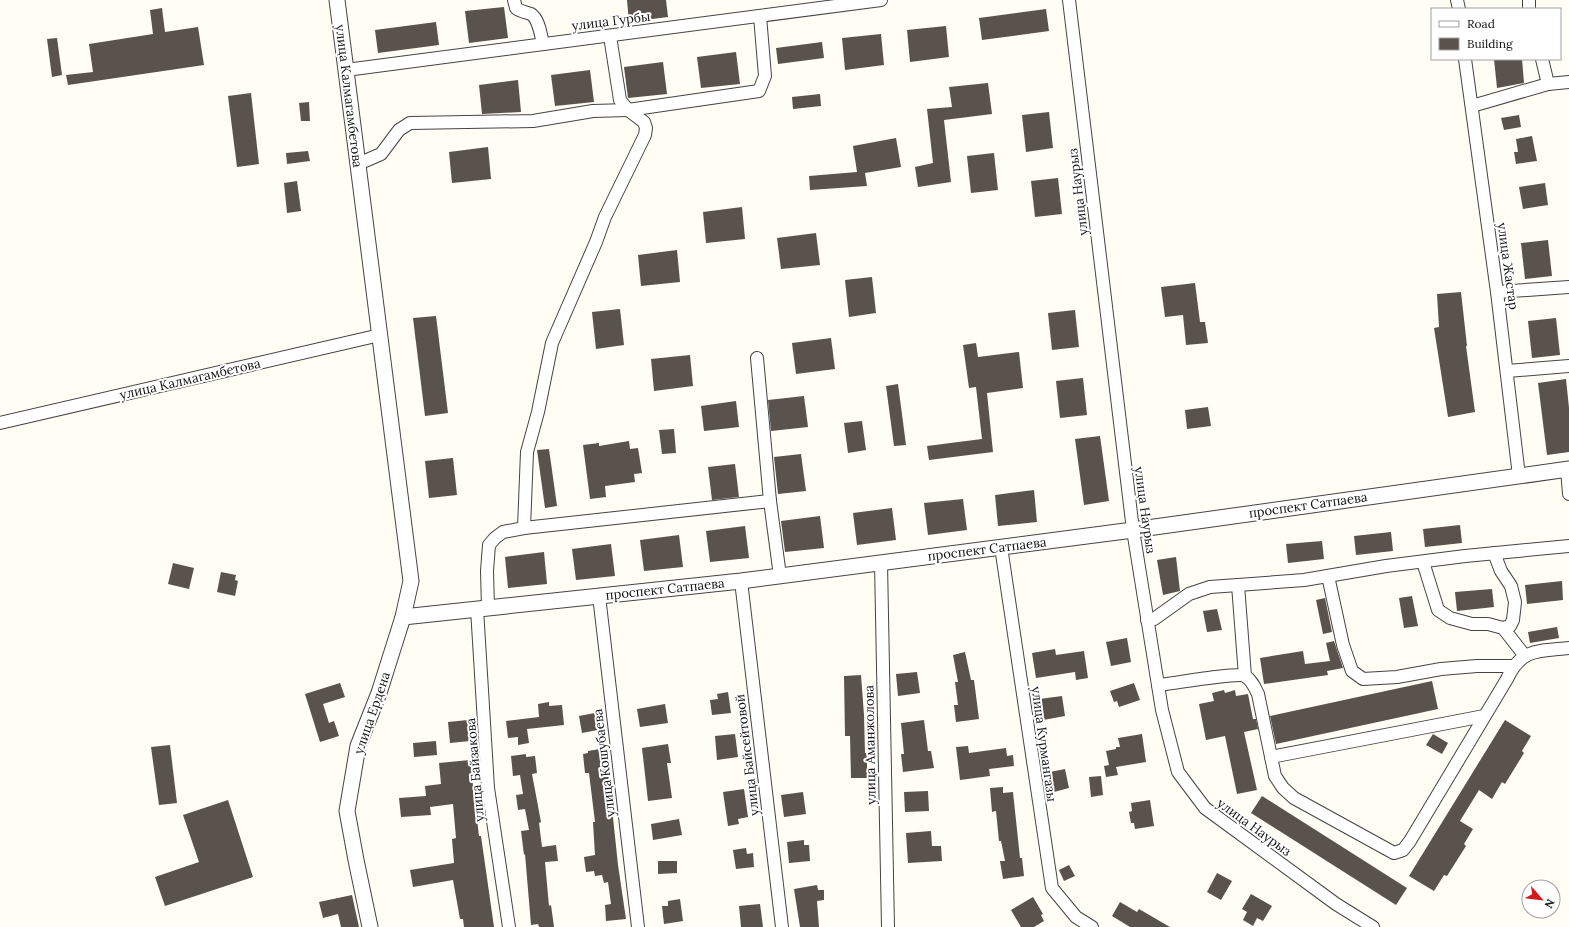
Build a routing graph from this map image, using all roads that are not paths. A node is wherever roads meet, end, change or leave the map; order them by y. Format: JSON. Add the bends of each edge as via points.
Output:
{"nodes":[{"id":1,"x":337,"y":0,"type":"edge"},
{"id":2,"x":514,"y":0,"type":"edge"},
{"id":3,"x":881,"y":0,"type":"edge"},
{"id":4,"x":1070,"y":0,"type":"edge"},
{"id":5,"x":796,"y":6,"type":"edge"},
{"id":6,"x":760,"y":16,"type":"junction"},
{"id":7,"x":610,"y":36,"type":"junction"},
{"id":8,"x":543,"y":44,"type":"junction"},
{"id":9,"x":1465,"y":60,"type":"edge"},
{"id":10,"x":1542,"y":60,"type":"edge"},
{"id":11,"x":346,"y":70,"type":"junction"},
{"id":12,"x":1569,"y":82,"type":"edge"},
{"id":13,"x":1548,"y":84,"type":"junction"},
{"id":14,"x":1472,"y":106,"type":"junction"},
{"id":15,"x":628,"y":110,"type":"junction"},
{"id":16,"x":358,"y":164,"type":"junction"},
{"id":17,"x":1569,"y":287,"type":"edge"},
{"id":18,"x":1497,"y":292,"type":"junction"},
{"id":19,"x":380,"y":335,"type":"junction"},
{"id":20,"x":757,"y":358,"type":"dead end"},
{"id":21,"x":1569,"y":366,"type":"edge"},
{"id":22,"x":1507,"y":371,"type":"junction"},
{"id":23,"x":0,"y":423,"type":"edge"},
{"id":24,"x":1568,"y":469,"type":"edge"},
{"id":25,"x":1519,"y":476,"type":"junction"},
{"id":26,"x":1569,"y":494,"type":"edge"},
{"id":27,"x":770,"y":501,"type":"junction"},
{"id":28,"x":524,"y":528,"type":"junction"},
{"id":29,"x":1133,"y":530,"type":"junction"},
{"id":30,"x":1569,"y":546,"type":"edge"},
{"id":31,"x":1001,"y":547,"type":"junction"},
{"id":32,"x":1494,"y":553,"type":"junction"},
{"id":33,"x":1423,"y":562,"type":"junction"},
{"id":34,"x":880,"y":563,"type":"junction"},
{"id":35,"x":780,"y":576,"type":"junction"},
{"id":36,"x":1328,"y":576,"type":"junction"},
{"id":37,"x":741,"y":581,"type":"junction"},
{"id":38,"x":1238,"y":585,"type":"junction"},
{"id":39,"x":599,"y":596,"type":"junction"},
{"id":40,"x":483,"y":609,"type":"junction"},
{"id":41,"x":403,"y":617,"type":"junction"},
{"id":42,"x":1147,"y":620,"type":"junction"},
{"id":43,"x":1503,"y":628,"type":"junction"},
{"id":44,"x":1569,"y":648,"type":"edge"},
{"id":45,"x":1525,"y":656,"type":"junction"},
{"id":46,"x":1513,"y":666,"type":"junction"},
{"id":47,"x":1245,"y":676,"type":"junction"},
{"id":48,"x":1158,"y":686,"type":"junction"},
{"id":49,"x":1484,"y":716,"type":"junction"},
{"id":50,"x":1271,"y":757,"type":"junction"},
{"id":51,"x":370,"y":927,"type":"edge"},
{"id":52,"x":508,"y":927,"type":"edge"},
{"id":53,"x":638,"y":927,"type":"edge"},
{"id":54,"x":782,"y":927,"type":"edge"},
{"id":55,"x":888,"y":927,"type":"edge"},
{"id":56,"x":1092,"y":927,"type":"edge"},
{"id":57,"x":1373,"y":927,"type":"edge"}],
"edges":[{"from":1,"to":11,"type":"street","name":"улица Калмагамбетова"},
{"from":2,"to":8,"type":"street","via":[[516,8],[536,18]]},
{"from":3,"to":5,"type":"street","name":"улица Гурбы"},
{"from":4,"to":29,"type":"street","name":"улица Наурыз"},
{"from":5,"to":6,"type":"street","name":"улица Гурбы"},
{"from":6,"to":7,"type":"street","name":"улица Гурбы"},
{"from":6,"to":15,"type":"street","via":[[765,76],[759,91]]},
{"from":7,"to":8,"type":"street","name":"улица Гурбы"},
{"from":7,"to":15,"type":"street","via":[[620,100]]},
{"from":8,"to":11,"type":"street","name":"улица Гурбы"},
{"from":9,"to":14,"type":"street","name":"улица Жастар"},
{"from":10,"to":13,"type":"street"},
{"from":11,"to":16,"type":"street","name":"улица Калмагамбетова"},
{"from":12,"to":13,"type":"street"},
{"from":13,"to":14,"type":"street"},
{"from":14,"to":18,"type":"street","name":"улица Жастар"},
{"from":15,"to":16,"type":"street","via":[[593,111],[533,121],[410,123],[399,130],[380,154]]},
{"from":15,"to":28,"type":"street","via":[[644,122],[646,128],[552,343],[527,452]]},
{"from":16,"to":19,"type":"street","name":"улица Калмагамбетова"},
{"from":17,"to":18,"type":"street"},
{"from":18,"to":22,"type":"street","name":"улица Жастар"},
{"from":19,"to":23,"type":"street","name":"улица Калмагамбетова"},
{"from":19,"to":41,"type":"street","name":"улица Калмагамбетова","via":[[411,581]]},
{"from":20,"to":27,"type":"street"},
{"from":21,"to":22,"type":"street"},
{"from":22,"to":25,"type":"street","name":"улица Жастар"},
{"from":24,"to":25,"type":"street","name":"проспект Сатпаева"},
{"from":24,"to":26,"type":"street"},
{"from":25,"to":29,"type":"street","name":"проспект Сатпаева"},
{"from":27,"to":28,"type":"street","name":"улица Байзакова"},
{"from":27,"to":35,"type":"street"},
{"from":28,"to":40,"type":"street","name":"улица Байзакова","via":[[503,532],[489,545]]},
{"from":29,"to":31,"type":"street","name":"проспект Сатпаева"},
{"from":29,"to":42,"type":"street","name":"улица Наурыз"},
{"from":30,"to":32,"type":"street"},
{"from":31,"to":34,"type":"street","name":"проспект Сатпаева"},
{"from":31,"to":56,"type":"street","name":"улица Курмангазы","via":[[1052,888],[1076,917]]},
{"from":32,"to":33,"type":"street"},
{"from":32,"to":43,"type":"street","via":[[1501,571],[1511,586],[1515,602],[1514,620],[1510,626]]},
{"from":33,"to":36,"type":"street"},
{"from":33,"to":43,"type":"street","via":[[1438,610],[1450,618]]},
{"from":34,"to":35,"type":"street","name":"проспект Сатпаева"},
{"from":34,"to":55,"type":"street","name":"улица Аманжолова"},
{"from":35,"to":37,"type":"street","name":"проспект Сатпаева"},
{"from":36,"to":38,"type":"street"},
{"from":36,"to":46,"type":"street","via":[[1343,645],[1352,671],[1363,679],[1397,677],[1441,669]]},
{"from":37,"to":39,"type":"street","name":"проспект Сатпаева"},
{"from":37,"to":54,"type":"street","name":"улица Байсейтовой"},
{"from":38,"to":42,"type":"street","via":[[1210,587],[1189,594],[1154,619]]},
{"from":38,"to":47,"type":"street"},
{"from":39,"to":40,"type":"street","name":"проспект Сатпаева"},
{"from":39,"to":53,"type":"street","name":"улица Кошубаева"},
{"from":40,"to":41,"type":"street","name":"проспект Сатпаева"},
{"from":40,"to":52,"type":"street","name":"улица Байзакова","via":[[488,788]]},
{"from":41,"to":51,"type":"street","name":"улица Ердена","via":[[379,693],[358,746],[347,811]]},
{"from":42,"to":48,"type":"street","name":"улица Наурыз"},
{"from":43,"to":45,"type":"street"},
{"from":44,"to":45,"type":"street"},
{"from":45,"to":46,"type":"street"},
{"from":46,"to":49,"type":"street","via":[[1508,679]]},
{"from":47,"to":48,"type":"street"},
{"from":47,"to":50,"type":"street","via":[[1252,682],[1258,694]]},
{"from":48,"to":57,"type":"street","name":"улица Наурыз","via":[[1178,772],[1205,808],[1336,904]]},
{"from":49,"to":50,"type":"street"},
{"from":49,"to":50,"type":"street","via":[[1410,841],[1403,850],[1394,854],[1294,798],[1275,776]]}]}
